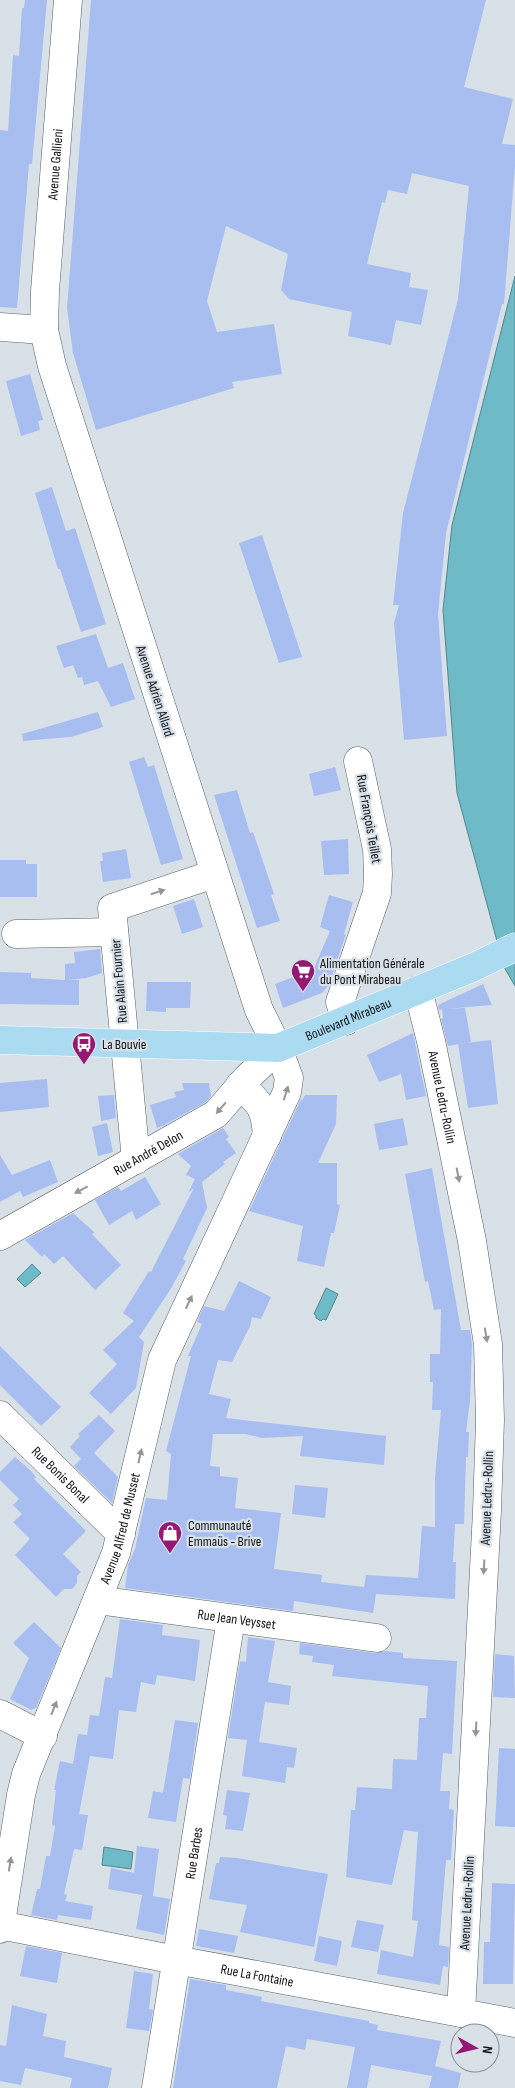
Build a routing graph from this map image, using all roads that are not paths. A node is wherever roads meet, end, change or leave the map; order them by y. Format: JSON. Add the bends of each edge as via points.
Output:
{"nodes":[{"id":1,"x":68,"y":0,"type":"edge"},
{"id":2,"x":0,"y":327,"type":"edge"},
{"id":3,"x":44,"y":330,"type":"junction"},
{"id":4,"x":358,"y":761,"type":"dead end"},
{"id":5,"x":214,"y":874,"type":"junction"},
{"id":6,"x":113,"y":920,"type":"junction"},
{"id":7,"x":16,"y":934,"type":"dead end"},
{"id":8,"x":515,"y":947,"type":"edge"},
{"id":9,"x":418,"y":990,"type":"junction"},
{"id":10,"x":346,"y":1021,"type":"junction"},
{"id":11,"x":0,"y":1040,"type":"edge"},
{"id":12,"x":124,"y":1043,"type":"junction"},
{"id":13,"x":278,"y":1048,"type":"junction"},
{"id":14,"x":240,"y":1085,"type":"junction"},
{"id":15,"x":267,"y":1136,"type":"junction"},
{"id":16,"x":136,"y":1160,"type":"junction"},
{"id":17,"x":0,"y":1236,"type":"edge"},
{"id":18,"x":0,"y":1415,"type":"edge"},
{"id":19,"x":121,"y":1534,"type":"junction"},
{"id":20,"x":97,"y":1600,"type":"junction"},
{"id":21,"x":231,"y":1619,"type":"junction"},
{"id":22,"x":377,"y":1638,"type":"dead end"},
{"id":23,"x":0,"y":1714,"type":"edge"},
{"id":24,"x":43,"y":1736,"type":"junction"},
{"id":25,"x":0,"y":1925,"type":"edge"},
{"id":26,"x":0,"y":1929,"type":"edge"},
{"id":27,"x":176,"y":1960,"type":"junction"},
{"id":28,"x":461,"y":2012,"type":"junction"},
{"id":29,"x":515,"y":2023,"type":"edge"},
{"id":30,"x":156,"y":2088,"type":"edge"}],
"edges":[{"from":1,"to":3,"type":"street","name":"Avenue Gallieni"},
{"from":2,"to":3,"type":"street"},
{"from":3,"to":5,"type":"street","name":"Avenue Adrien Allard","via":[[52,366]]},
{"from":4,"to":10,"type":"street","name":"Rue François Teillet","via":[[378,850],[378,874],[377,893],[340,1002]]},
{"from":6,"to":5,"type":"street","one_way":true},
{"from":5,"to":13,"type":"street","name":"Avenue Adrien Allard","via":[[259,1010]]},
{"from":6,"to":7,"type":"street"},
{"from":6,"to":12,"type":"street","name":"Rue Alain Fournier"},
{"from":8,"to":9,"type":"main road","name":"Boulevard Mirabeau"},
{"from":9,"to":10,"type":"main road","name":"Boulevard Mirabeau"},
{"from":9,"to":28,"type":"street","name":"Avenue Ledru-Rollin","one_way":true,"via":[[472,1241],[488,1344],[487,1511]]},
{"from":10,"to":13,"type":"main road","name":"Boulevard Mirabeau"},
{"from":11,"to":12,"type":"main road"},
{"from":12,"to":13,"type":"main road"},
{"from":12,"to":16,"type":"street","name":"Rue Alain Fournier"},
{"from":13,"to":14,"type":"street","name":"Rue André Delon"},
{"from":15,"to":13,"type":"street","name":"Avenue Alfred de Musset","one_way":true,"via":[[287,1092],[289,1078]]},
{"from":14,"to":15,"type":"street","via":[[256,1099],[265,1114]]},
{"from":14,"to":16,"type":"street","name":"Rue André Delon","one_way":true,"via":[[216,1114]]},
{"from":19,"to":15,"type":"street","name":"Avenue Alfred de Musset","one_way":true,"via":[[162,1360]]},
{"from":16,"to":17,"type":"street","name":"Rue André Delon","one_way":true},
{"from":18,"to":19,"type":"street","name":"Rue Bonis Bonal"},
{"from":19,"to":20,"type":"street","name":"Avenue Alfred de Musset"},
{"from":20,"to":21,"type":"street","name":"Rue Jean Veysset"},
{"from":24,"to":20,"type":"street","name":"Avenue Alfred de Musset","one_way":true},
{"from":21,"to":22,"type":"street","name":"Rue Jean Veysset"},
{"from":21,"to":27,"type":"street","name":"Rue Barbes"},
{"from":23,"to":24,"type":"street"},
{"from":25,"to":24,"type":"street","name":"Avenue Alfred de Musset","one_way":true,"via":[[21,1795],[26,1774]]},
{"from":25,"to":26,"type":"street","name":"Avenue Alfred de Musset"},
{"from":25,"to":27,"type":"street","name":"Rue La Fontaine"},
{"from":27,"to":28,"type":"street","name":"Rue La Fontaine"},
{"from":27,"to":30,"type":"street","name":"Rue Barbes"},
{"from":28,"to":29,"type":"street","name":"Rue La Fontaine"}]}
